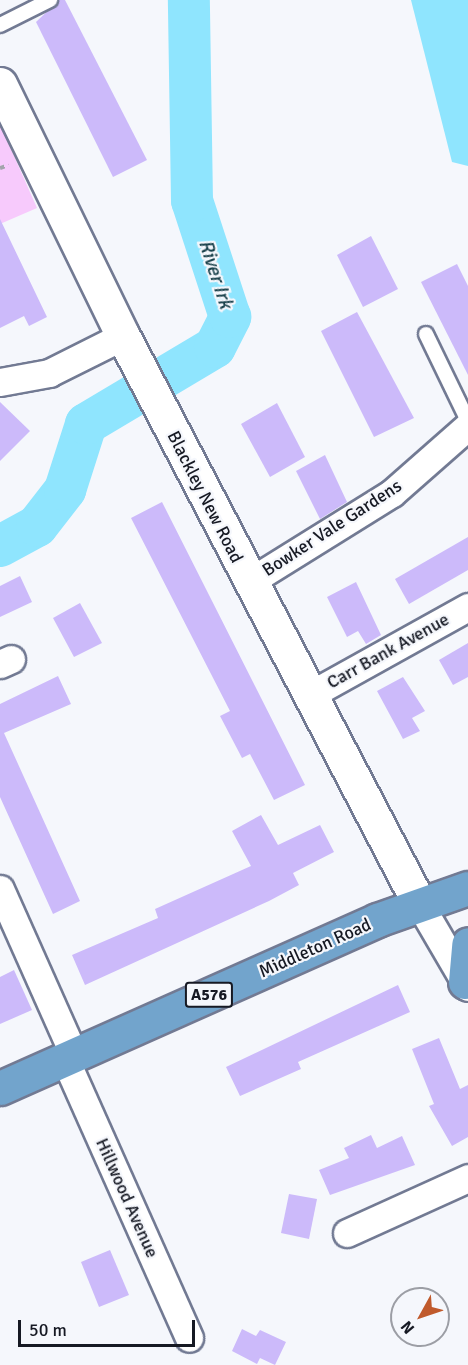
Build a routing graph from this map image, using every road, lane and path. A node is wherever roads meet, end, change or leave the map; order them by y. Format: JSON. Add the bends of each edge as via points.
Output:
{"nodes":[{"id":1,"x":50,"y":0,"type":"edge"},
{"id":2,"x":0,"y":25,"type":"edge"},
{"id":3,"x":0,"y":84,"type":"edge"},
{"id":4,"x":426,"y":334,"type":"dead end"},
{"id":5,"x":123,"y":336,"type":"junction"},
{"id":6,"x":0,"y":382,"type":"edge"},
{"id":7,"x":468,"y":424,"type":"edge"},
{"id":8,"x":249,"y":582,"type":"junction"},
{"id":9,"x":468,"y":607,"type":"edge"},
{"id":10,"x":308,"y":696,"type":"junction"},
{"id":11,"x":468,"y":888,"type":"edge"},
{"id":12,"x":0,"y":889,"type":"edge"},
{"id":13,"x":420,"y":905,"type":"junction"},
{"id":14,"x":468,"y":944,"type":"edge"},
{"id":15,"x":467,"y":985,"type":"edge"},
{"id":16,"x":70,"y":1057,"type":"junction"},
{"id":17,"x":0,"y":1088,"type":"edge"},
{"id":18,"x":468,"y":1178,"type":"edge"},
{"id":19,"x":347,"y":1233,"type":"dead end"},
{"id":20,"x":189,"y":1338,"type":"dead end"}],
"edges":[{"from":1,"to":2,"type":"lane"},
{"from":3,"to":5,"type":"street","name":"Blackley New Road"},
{"from":4,"to":7,"type":"lane"},
{"from":5,"to":6,"type":"street","via":[[48,372]]},
{"from":5,"to":8,"type":"street","name":"Blackley New Road"},
{"from":7,"to":8,"type":"street","name":"Bowker Vale Gardens","via":[[392,493]]},
{"from":8,"to":10,"type":"street","name":"Blackley New Road"},
{"from":9,"to":10,"type":"street","name":"Carr Bank Avenue"},
{"from":10,"to":13,"type":"street","name":"Blackley New Road"},
{"from":11,"to":13,"type":"highway","name":"Middleton Road","number":"A576"},
{"from":12,"to":16,"type":"street","name":"Hillwood Avenue"},
{"from":13,"to":15,"type":"street"},
{"from":13,"to":16,"type":"highway","name":"Middleton Road","number":"A576"},
{"from":14,"to":15,"type":"highway"},
{"from":16,"to":17,"type":"highway","name":"Middleton Road","number":"A576"},
{"from":16,"to":20,"type":"street","name":"Hillwood Avenue"},
{"from":18,"to":19,"type":"street"}]}
